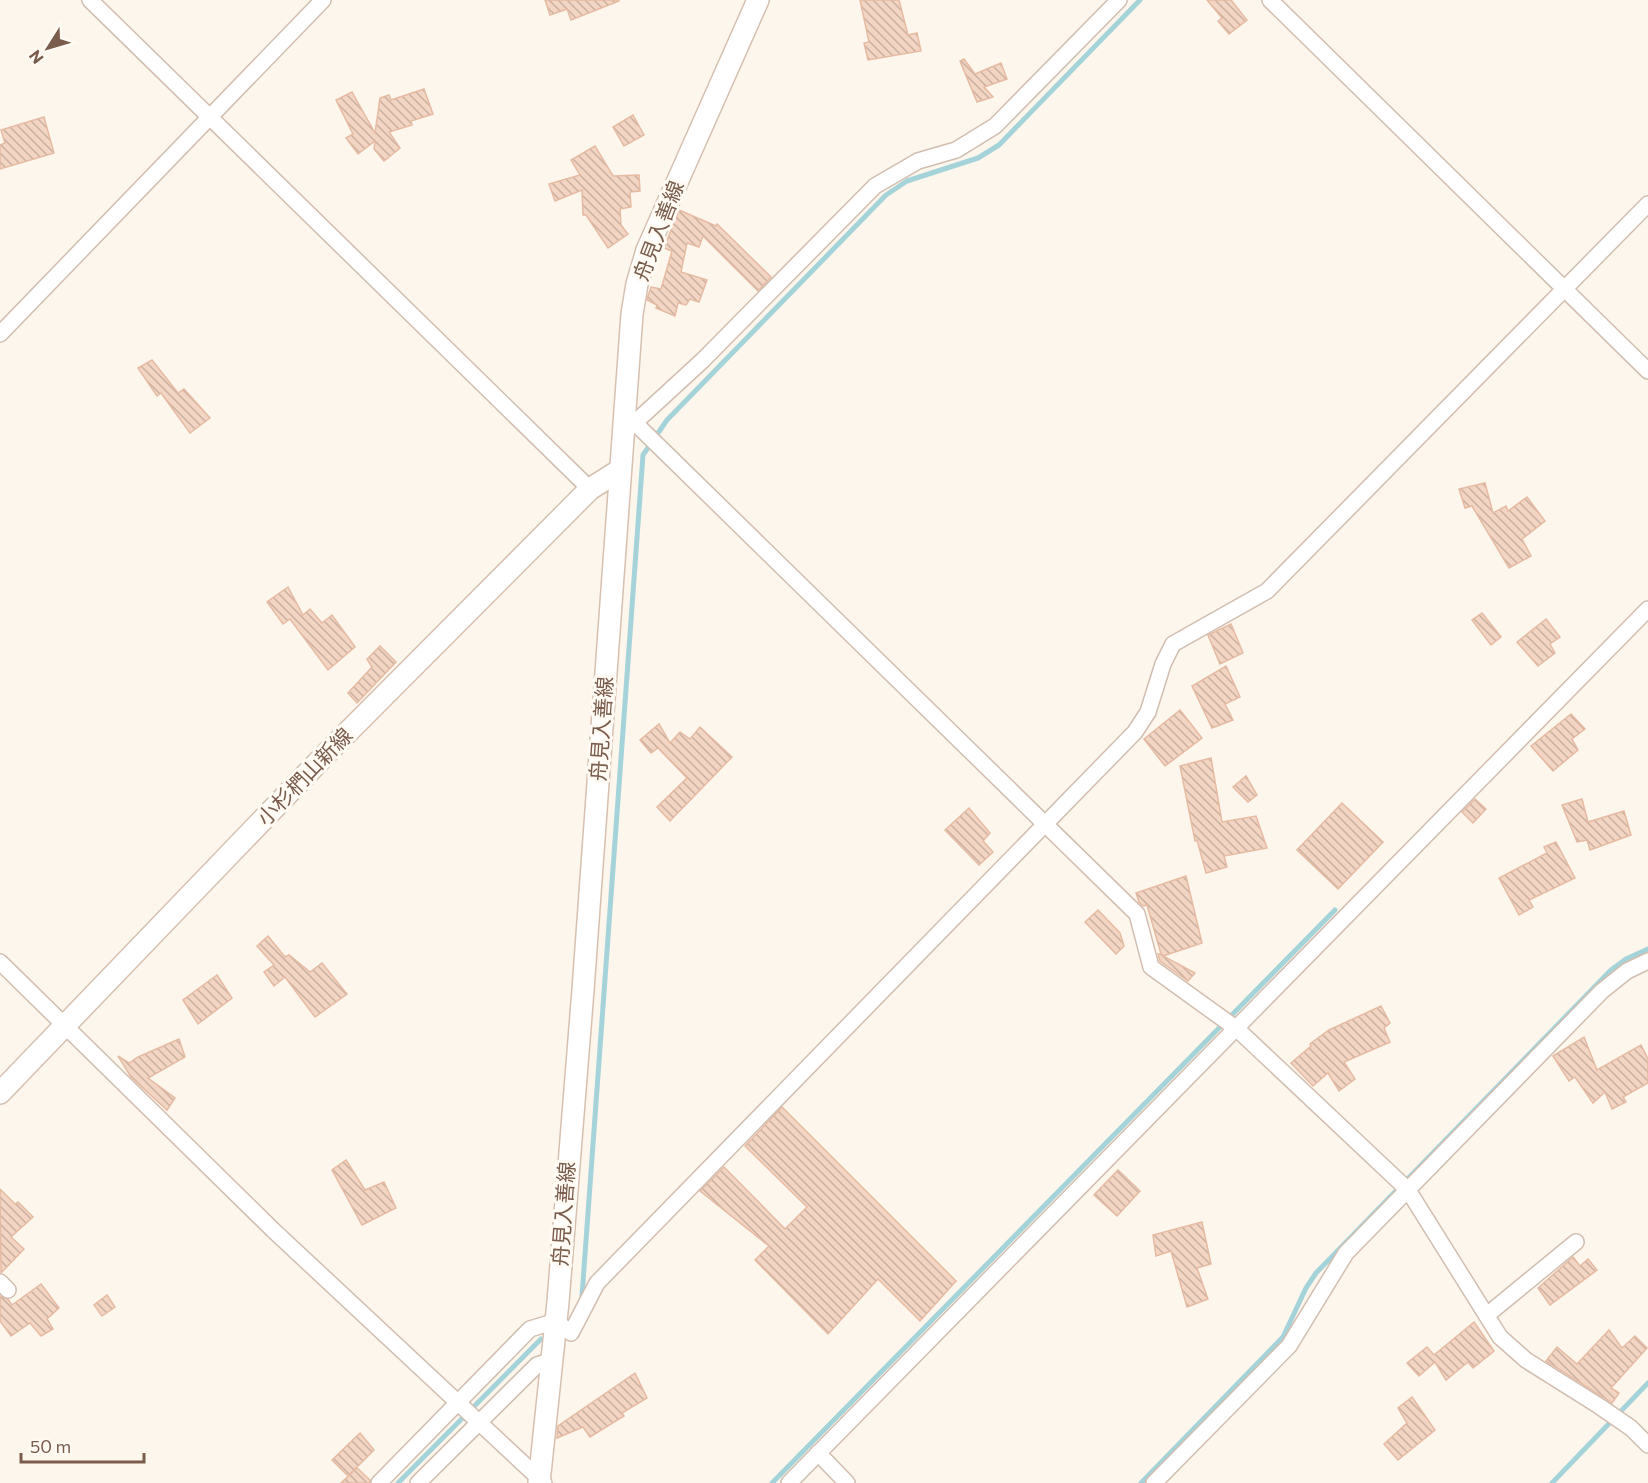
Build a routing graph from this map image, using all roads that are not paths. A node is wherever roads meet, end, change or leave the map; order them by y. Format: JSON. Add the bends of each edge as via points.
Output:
{"nodes":[{"id":1,"x":90,"y":0,"type":"edge"},
{"id":2,"x":323,"y":0,"type":"edge"},
{"id":3,"x":758,"y":0,"type":"edge"},
{"id":4,"x":1119,"y":0,"type":"edge"},
{"id":5,"x":1270,"y":0,"type":"edge"},
{"id":6,"x":208,"y":116,"type":"junction"},
{"id":7,"x":1648,"y":204,"type":"edge"},
{"id":8,"x":1564,"y":289,"type":"junction"},
{"id":9,"x":0,"y":334,"type":"edge"},
{"id":10,"x":1648,"y":370,"type":"edge"},
{"id":11,"x":630,"y":427,"type":"junction"},
{"id":12,"x":620,"y":470,"type":"junction"},
{"id":13,"x":590,"y":489,"type":"junction"},
{"id":14,"x":1648,"y":609,"type":"edge"},
{"id":15,"x":1045,"y":825,"type":"junction"},
{"id":16,"x":1648,"y":961,"type":"edge"},
{"id":17,"x":0,"y":962,"type":"edge"},
{"id":18,"x":66,"y":1027,"type":"junction"},
{"id":19,"x":1237,"y":1029,"type":"junction"},
{"id":20,"x":0,"y":1094,"type":"edge"},
{"id":21,"x":1408,"y":1190,"type":"junction"},
{"id":22,"x":1576,"y":1242,"type":"dead end"},
{"id":23,"x":1486,"y":1315,"type":"junction"},
{"id":24,"x":556,"y":1321,"type":"junction"},
{"id":25,"x":552,"y":1360,"type":"junction"},
{"id":26,"x":461,"y":1404,"type":"junction"},
{"id":27,"x":476,"y":1420,"type":"junction"},
{"id":28,"x":1648,"y":1445,"type":"edge"},
{"id":29,"x":818,"y":1453,"type":"junction"},
{"id":30,"x":541,"y":1482,"type":"edge"},
{"id":31,"x":379,"y":1483,"type":"edge"},
{"id":32,"x":418,"y":1483,"type":"edge"},
{"id":33,"x":789,"y":1483,"type":"edge"},
{"id":34,"x":847,"y":1483,"type":"edge"},
{"id":35,"x":1154,"y":1483,"type":"edge"}],
"edges":[{"from":1,"to":6,"type":"street"},
{"from":2,"to":6,"type":"street"},
{"from":3,"to":11,"type":"main road","name":"舟見入善線","via":[[647,250],[632,314]]},
{"from":4,"to":11,"type":"street","via":[[995,126],[956,150],[918,161],[876,186],[703,360]]},
{"from":5,"to":8,"type":"street"},
{"from":6,"to":9,"type":"street"},
{"from":6,"to":13,"type":"street"},
{"from":7,"to":8,"type":"street"},
{"from":8,"to":10,"type":"street"},
{"from":8,"to":15,"type":"street","via":[[1266,591],[1173,644],[1148,712],[1135,732]]},
{"from":11,"to":12,"type":"main road","name":"舟見入善線"},
{"from":11,"to":15,"type":"street"},
{"from":12,"to":13,"type":"main road","name":"小杉椚山新線"},
{"from":12,"to":24,"type":"main road","name":"舟見入善線"},
{"from":13,"to":18,"type":"main road","name":"小杉椚山新線","via":[[325,755]]},
{"from":14,"to":19,"type":"street"},
{"from":15,"to":19,"type":"street","via":[[1137,914],[1152,967]]},
{"from":15,"to":24,"type":"street","via":[[597,1282],[571,1333]]},
{"from":16,"to":21,"type":"street","via":[[1627,971],[1602,991]]},
{"from":17,"to":18,"type":"street"},
{"from":18,"to":20,"type":"main road","name":"小杉椚山新線"},
{"from":18,"to":26,"type":"street","via":[[273,1230]]},
{"from":19,"to":21,"type":"street"},
{"from":19,"to":29,"type":"street"},
{"from":21,"to":23,"type":"street"},
{"from":21,"to":35,"type":"street","via":[[1346,1253],[1289,1346]]},
{"from":22,"to":23,"type":"street"},
{"from":23,"to":28,"type":"street","via":[[1500,1337],[1526,1360],[1631,1428]]},
{"from":24,"to":25,"type":"main road","name":"舟見入善線"},
{"from":24,"to":26,"type":"street","via":[[530,1329]]},
{"from":25,"to":27,"type":"street","via":[[537,1365]]},
{"from":25,"to":30,"type":"main road","name":"舟見入善線"},
{"from":26,"to":27,"type":"street"},
{"from":26,"to":31,"type":"street"},
{"from":27,"to":30,"type":"street"},
{"from":27,"to":32,"type":"street"},
{"from":29,"to":33,"type":"street"},
{"from":29,"to":34,"type":"street"}]}
